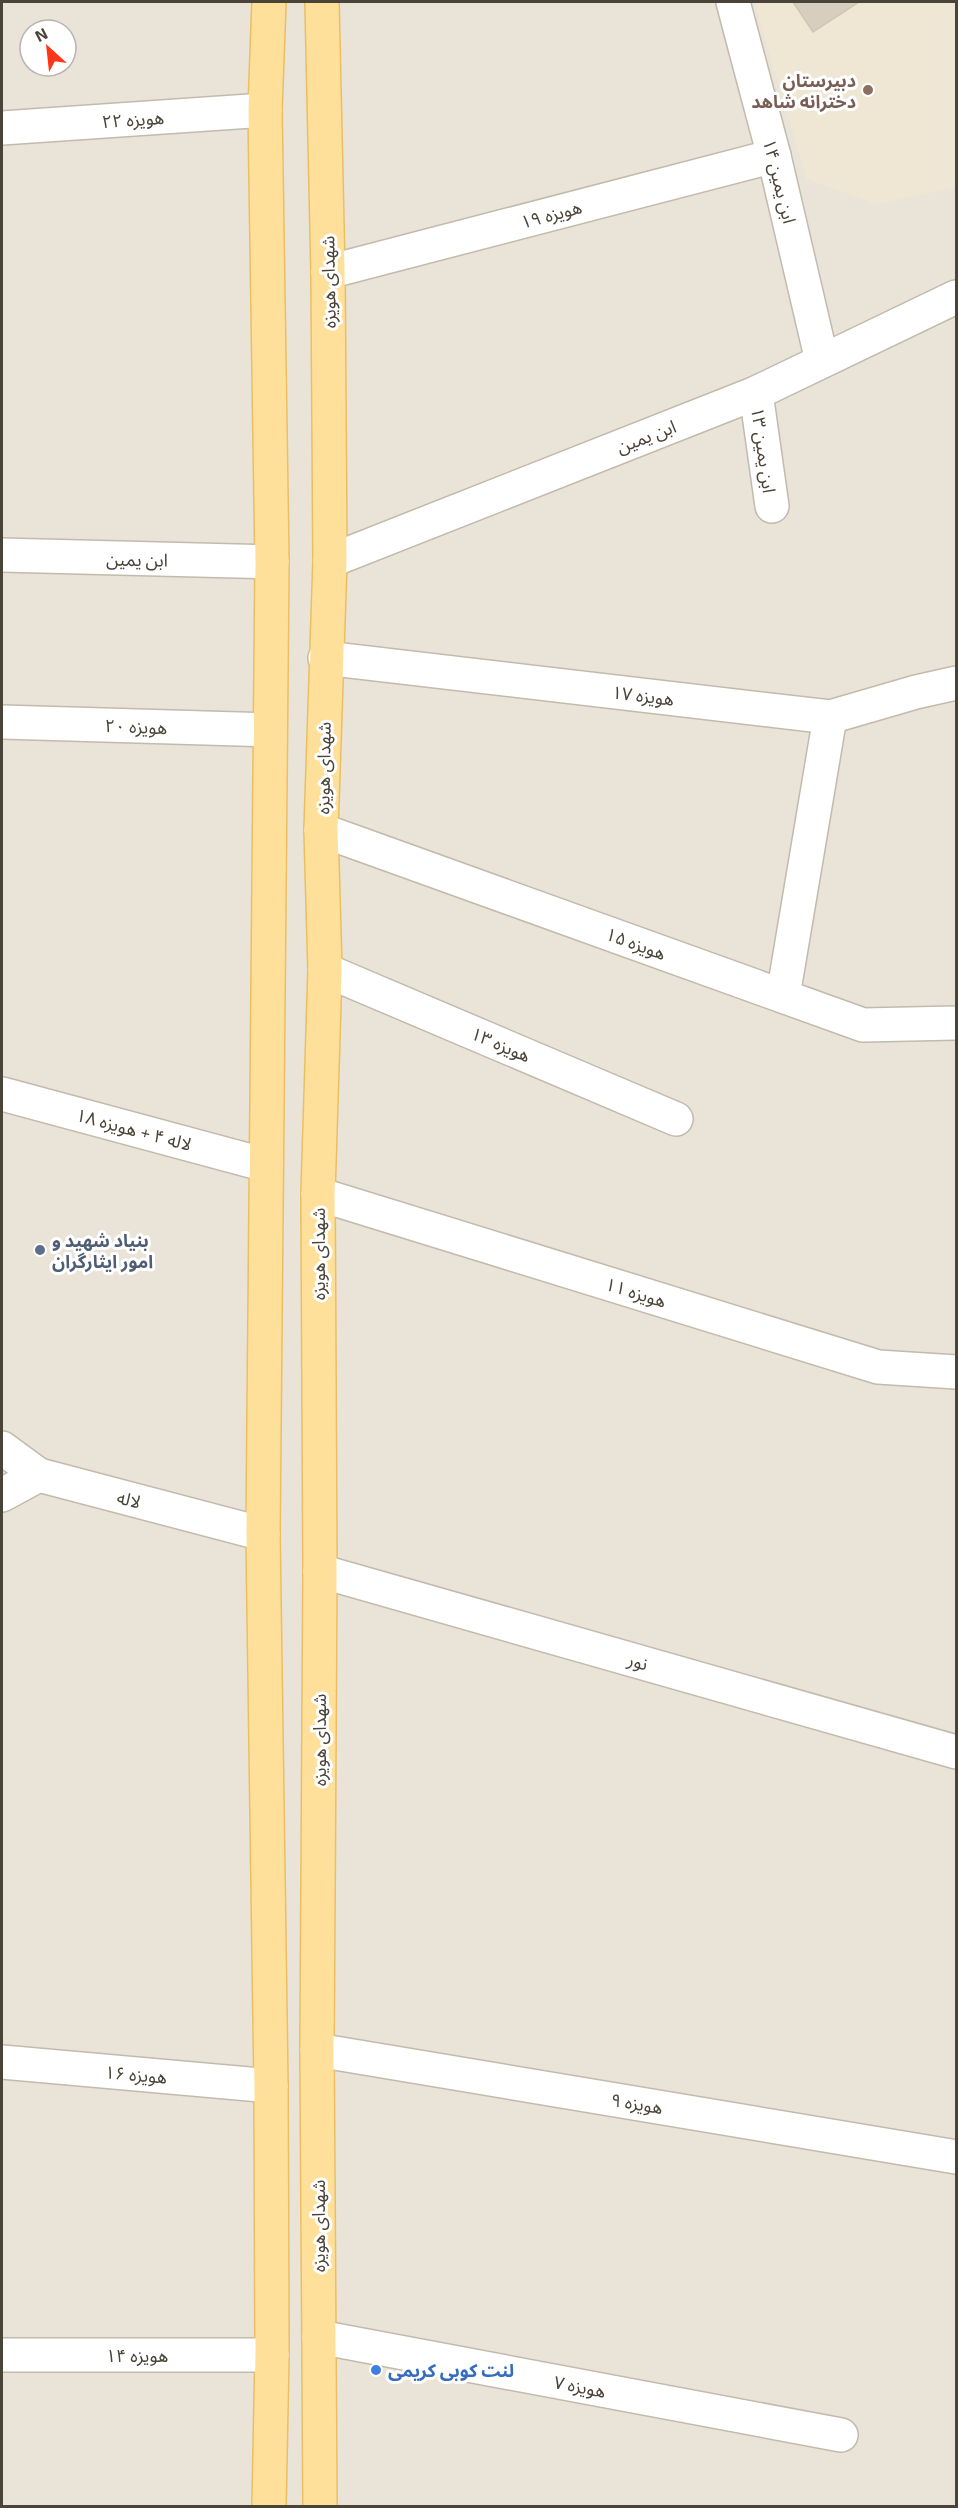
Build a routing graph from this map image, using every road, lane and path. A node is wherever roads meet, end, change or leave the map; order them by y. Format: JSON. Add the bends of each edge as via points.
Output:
{"nodes":[{"id":1,"x":269,"y":2,"type":"edge"},
{"id":2,"x":733,"y":2,"type":"edge"},
{"id":3,"x":328,"y":3,"type":"edge"},
{"id":4,"x":265,"y":110,"type":"junction"},
{"id":5,"x":2,"y":128,"type":"edge"},
{"id":6,"x":774,"y":156,"type":"junction"},
{"id":7,"x":328,"y":272,"type":"junction"},
{"id":8,"x":949,"y":304,"type":"edge"},
{"id":9,"x":822,"y":361,"type":"junction"},
{"id":10,"x":756,"y":393,"type":"junction"},
{"id":11,"x":772,"y":506,"type":"dead end"},
{"id":12,"x":2,"y":555,"type":"edge"},
{"id":13,"x":330,"y":561,"type":"junction"},
{"id":14,"x":272,"y":562,"type":"junction"},
{"id":15,"x":325,"y":658,"type":"junction"},
{"id":16,"x":957,"y":683,"type":"edge"},
{"id":17,"x":830,"y":717,"type":"junction"},
{"id":18,"x":2,"y":722,"type":"edge"},
{"id":19,"x":270,"y":730,"type":"junction"},
{"id":20,"x":321,"y":830,"type":"junction"},
{"id":21,"x":325,"y":970,"type":"junction"},
{"id":22,"x":783,"y":996,"type":"junction"},
{"id":23,"x":957,"y":1023,"type":"edge"},
{"id":24,"x":2,"y":1094,"type":"edge"},
{"id":25,"x":676,"y":1119,"type":"dead end"},
{"id":26,"x":266,"y":1165,"type":"junction"},
{"id":27,"x":318,"y":1194,"type":"junction"},
{"id":28,"x":957,"y":1372,"type":"edge"},
{"id":29,"x":2,"y":1448,"type":"edge"},
{"id":30,"x":39,"y":1476,"type":"junction"},
{"id":31,"x":2,"y":1496,"type":"edge"},
{"id":32,"x":263,"y":1534,"type":"junction"},
{"id":33,"x":321,"y":1571,"type":"junction"},
{"id":34,"x":957,"y":1752,"type":"edge"},
{"id":35,"x":317,"y":2050,"type":"junction"},
{"id":36,"x":2,"y":2062,"type":"edge"},
{"id":37,"x":271,"y":2086,"type":"junction"},
{"id":38,"x":957,"y":2157,"type":"edge"},
{"id":39,"x":319,"y":2337,"type":"junction"},
{"id":40,"x":2,"y":2355,"type":"edge"},
{"id":41,"x":272,"y":2355,"type":"junction"},
{"id":42,"x":841,"y":2435,"type":"dead end"},
{"id":43,"x":269,"y":2506,"type":"edge"},
{"id":44,"x":320,"y":2506,"type":"edge"}],
"edges":[{"from":1,"to":4,"type":"main road"},
{"from":2,"to":6,"type":"street","name":"ابن یمین ۱۴"},
{"from":3,"to":7,"type":"main road","name":"شهدای هویزه"},
{"from":4,"to":5,"type":"street","name":"هویزه ۲۲"},
{"from":4,"to":14,"type":"main road"},
{"from":6,"to":7,"type":"street","name":"هویزه ۱۹"},
{"from":6,"to":9,"type":"street","name":"ابن یمین ۱۴"},
{"from":7,"to":13,"type":"main road","name":"شهدای هویزه"},
{"from":8,"to":9,"type":"street","name":"ابن یمین"},
{"from":9,"to":10,"type":"street","name":"ابن یمین"},
{"from":10,"to":11,"type":"street","name":"ابن یمین ۱۳"},
{"from":10,"to":13,"type":"street","name":"ابن یمین"},
{"from":12,"to":14,"type":"street","name":"ابن یمین"},
{"from":13,"to":15,"type":"main road","name":"شهدای هویزه"},
{"from":14,"to":19,"type":"main road"},
{"from":15,"to":17,"type":"street","name":"هویزه ۱۷"},
{"from":15,"to":20,"type":"main road","name":"شهدای هویزه"},
{"from":16,"to":17,"type":"street","name":"هویزه ۱۷"},
{"from":17,"to":22,"type":"street"},
{"from":18,"to":19,"type":"street","name":"هویزه ۲۰"},
{"from":19,"to":26,"type":"main road"},
{"from":20,"to":21,"type":"main road","name":"شهدای هویزه"},
{"from":20,"to":22,"type":"street","name":"هویزه ۱۵"},
{"from":21,"to":25,"type":"street","name":"هویزه ۱۳"},
{"from":21,"to":27,"type":"main road","name":"شهدای هویزه"},
{"from":22,"to":23,"type":"street","name":"هویزه ۱۵","via":[[863,1024]]},
{"from":24,"to":26,"type":"street","name":"لاله ۴ + هویزه ۱۸"},
{"from":26,"to":32,"type":"main road"},
{"from":27,"to":28,"type":"street","name":"هویزه ۱۱","via":[[878,1367]]},
{"from":27,"to":33,"type":"main road","name":"شهدای هویزه"},
{"from":29,"to":30,"type":"street","name":"لاله"},
{"from":30,"to":31,"type":"street"},
{"from":30,"to":32,"type":"street","name":"لاله"},
{"from":32,"to":37,"type":"main road"},
{"from":33,"to":34,"type":"street","name":"نور"},
{"from":33,"to":35,"type":"main road","name":"شهدای هویزه"},
{"from":35,"to":38,"type":"street","name":"هویزه ۹"},
{"from":35,"to":39,"type":"main road","name":"شهدای هویزه"},
{"from":36,"to":37,"type":"street","name":"هویزه ۱۶"},
{"from":37,"to":41,"type":"main road"},
{"from":39,"to":42,"type":"street","name":"هویزه ۷"},
{"from":39,"to":44,"type":"main road","name":"شهدای هویزه"},
{"from":40,"to":41,"type":"street","name":"هویزه ۱۴"},
{"from":41,"to":43,"type":"main road"}]}
